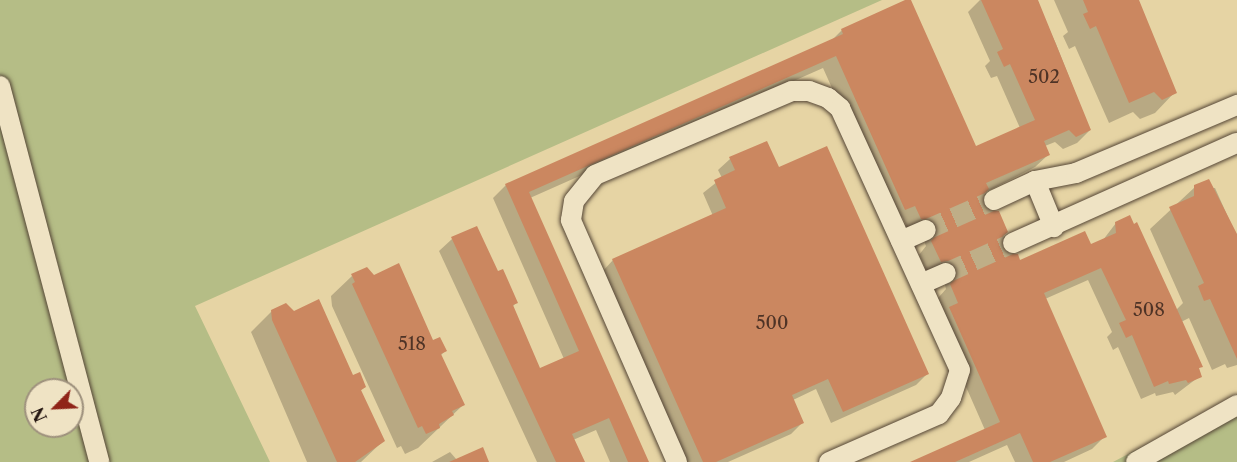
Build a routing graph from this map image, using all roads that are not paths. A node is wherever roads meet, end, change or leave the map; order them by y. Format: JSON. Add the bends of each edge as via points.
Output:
{"nodes":[{"id":1,"x":0,"y":86,"type":"edge"},
{"id":2,"x":1237,"y":105,"type":"edge"},
{"id":3,"x":1237,"y":143,"type":"edge"},
{"id":4,"x":1035,"y":181,"type":"junction"},
{"id":5,"x":994,"y":200,"type":"tunnel mouth"},
{"id":6,"x":1054,"y":227,"type":"junction"},
{"id":7,"x":926,"y":230,"type":"tunnel mouth"},
{"id":8,"x":901,"y":241,"type":"junction"},
{"id":9,"x":1013,"y":243,"type":"tunnel mouth"},
{"id":10,"x":946,"y":273,"type":"tunnel mouth"},
{"id":11,"x":921,"y":284,"type":"junction"},
{"id":12,"x":1237,"y":405,"type":"edge"},
{"id":13,"x":99,"y":462,"type":"edge"},
{"id":14,"x":677,"y":462,"type":"edge"},
{"id":15,"x":829,"y":462,"type":"edge"},
{"id":16,"x":1136,"y":462,"type":"edge"}],
"edges":[{"from":1,"to":13,"type":"lane"},
{"from":2,"to":4,"type":"lane","via":[[1076,173]]},
{"from":3,"to":6,"type":"lane"},
{"from":4,"to":5,"type":"lane"},
{"from":4,"to":6,"type":"lane"},
{"from":6,"to":9,"type":"lane"},
{"from":7,"to":8,"type":"lane"},
{"from":8,"to":11,"type":"lane"},
{"from":8,"to":14,"type":"lane","via":[[840,108],[828,98],[808,91],[792,91],[587,180],[574,201],[571,220]]},
{"from":10,"to":11,"type":"lane"},
{"from":11,"to":15,"type":"lane","via":[[960,370],[951,398],[939,414]]},
{"from":12,"to":16,"type":"lane"}]}
